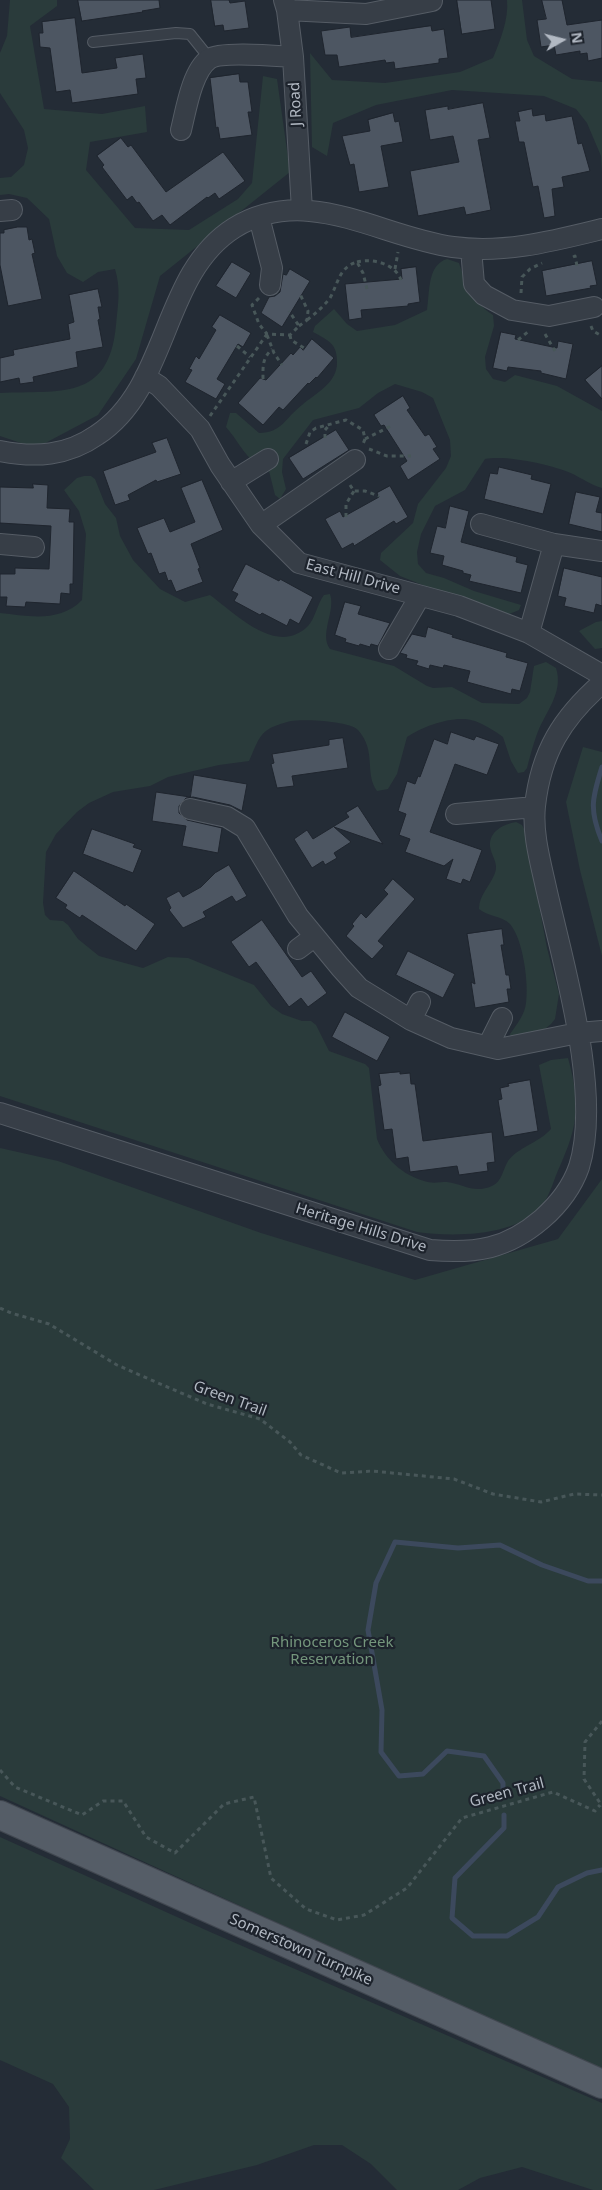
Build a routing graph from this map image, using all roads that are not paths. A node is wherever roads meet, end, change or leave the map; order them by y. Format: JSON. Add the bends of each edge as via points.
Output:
{"nodes":[{"id":1,"x":432,"y":1,"type":"edge"},
{"id":2,"x":286,"y":5,"type":"edge"},
{"id":3,"x":93,"y":42,"type":"dead end"},
{"id":4,"x":293,"y":57,"type":"junction"},
{"id":5,"x":210,"y":59,"type":"junction"},
{"id":6,"x":181,"y":130,"type":"dead end"},
{"id":7,"x":302,"y":210,"type":"junction"},
{"id":8,"x":259,"y":217,"type":"junction"},
{"id":9,"x":602,"y":229,"type":"edge"},
{"id":10,"x":471,"y":249,"type":"junction"},
{"id":11,"x":270,"y":285,"type":"road end"},
{"id":12,"x":594,"y":307,"type":"dead end"},
{"id":13,"x":145,"y":377,"type":"junction"},
{"id":14,"x":0,"y":451,"type":"edge"},
{"id":15,"x":268,"y":459,"type":"dead end"},
{"id":16,"x":348,"y":464,"type":"road end"},
{"id":17,"x":231,"y":482,"type":"junction"},
{"id":18,"x":482,"y":524,"type":"dead end"},
{"id":19,"x":261,"y":525,"type":"junction"},
{"id":20,"x":0,"y":544,"type":"edge"},
{"id":21,"x":554,"y":544,"type":"junction"},
{"id":22,"x":34,"y":547,"type":"dead end"},
{"id":23,"x":602,"y":551,"type":"edge"},
{"id":24,"x":420,"y":596,"type":"junction"},
{"id":25,"x":529,"y":633,"type":"junction"},
{"id":26,"x":389,"y":649,"type":"dead end"},
{"id":27,"x":602,"y":675,"type":"edge"},
{"id":28,"x":602,"y":683,"type":"edge"},
{"id":29,"x":535,"y":808,"type":"junction"},
{"id":30,"x":190,"y":810,"type":"dead end"},
{"id":31,"x":456,"y":814,"type":"dead end"},
{"id":32,"x":314,"y":937,"type":"junction"},
{"id":33,"x":298,"y":949,"type":"dead end"},
{"id":34,"x":502,"y":1018,"type":"dead end"},
{"id":35,"x":602,"y":1031,"type":"edge"},
{"id":36,"x":578,"y":1033,"type":"junction"},
{"id":37,"x":488,"y":1046,"type":"junction"},
{"id":38,"x":0,"y":1113,"type":"edge"},
{"id":39,"x":0,"y":1815,"type":"edge"},
{"id":40,"x":602,"y":2084,"type":"edge"}],
"edges":[{"from":1,"to":2,"type":"street","via":[[366,14]]},
{"from":2,"to":4,"type":"street","name":"J Road"},
{"from":3,"to":5,"type":"lane","via":[[190,34]]},
{"from":4,"to":5,"type":"street","via":[[224,55]]},
{"from":4,"to":7,"type":"street","name":"J Road"},
{"from":5,"to":6,"type":"street","via":[[196,78]]},
{"from":7,"to":8,"type":"street"},
{"from":7,"to":10,"type":"street","via":[[324,212],[430,242]]},
{"from":8,"to":11,"type":"street","via":[[272,268]]},
{"from":8,"to":13,"type":"street","via":[[217,240],[201,258]]},
{"from":9,"to":10,"type":"street","via":[[524,247]]},
{"from":10,"to":12,"type":"street","via":[[474,284],[484,295],[512,310],[549,316]]},
{"from":13,"to":14,"type":"street","via":[[124,413],[90,440],[70,450],[47,455],[23,456]]},
{"from":13,"to":17,"type":"street","name":"East Hill Drive","via":[[159,386],[200,429]]},
{"from":15,"to":17,"type":"street"},
{"from":16,"to":19,"type":"street"},
{"from":17,"to":19,"type":"street","name":"East Hill Drive"},
{"from":18,"to":21,"type":"street"},
{"from":19,"to":24,"type":"street","name":"East Hill Drive","via":[[299,562]]},
{"from":20,"to":22,"type":"street"},
{"from":21,"to":23,"type":"street"},
{"from":21,"to":25,"type":"street"},
{"from":24,"to":25,"type":"street","name":"East Hill Drive","via":[[459,606]]},
{"from":24,"to":26,"type":"street"},
{"from":25,"to":27,"type":"street","name":"East Hill Drive"},
{"from":28,"to":29,"type":"street","name":"Heritage Hills Drive","via":[[570,714],[556,735],[546,757]]},
{"from":29,"to":31,"type":"street"},
{"from":29,"to":36,"type":"street","name":"Heritage Hills Drive","via":[[538,850]]},
{"from":30,"to":32,"type":"street","via":[[249,823],[298,916]]},
{"from":32,"to":33,"type":"street"},
{"from":32,"to":37,"type":"street","via":[[359,988],[416,1011],[451,1038]]},
{"from":34,"to":37,"type":"street"},
{"from":35,"to":36,"type":"street"},
{"from":36,"to":37,"type":"street","via":[[498,1049]]},
{"from":36,"to":38,"type":"street","name":"Heritage Hills Drive","via":[[587,1111],[585,1140],[567,1192],[528,1231],[505,1244],[480,1251],[458,1253],[405,1243]]},
{"from":39,"to":40,"type":"main road","name":"Somerstown Turnpike"}]}
